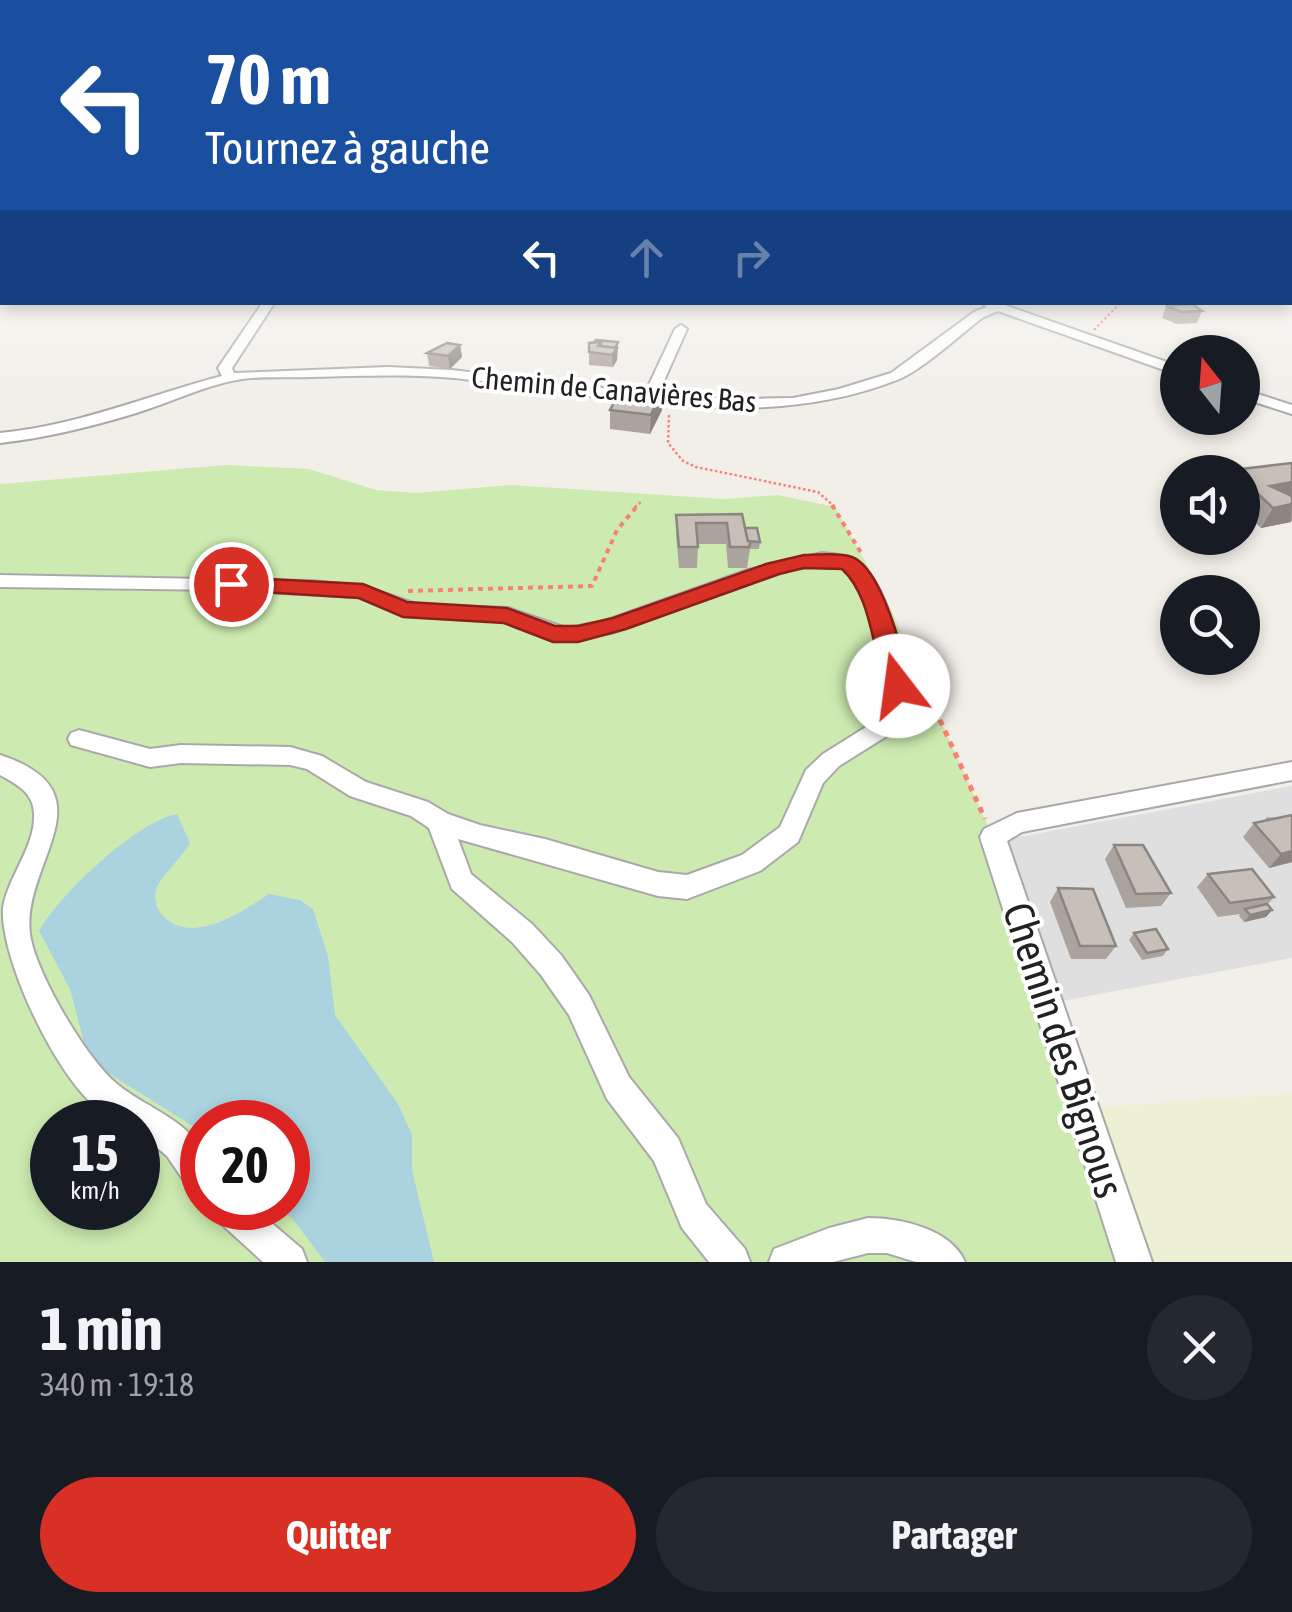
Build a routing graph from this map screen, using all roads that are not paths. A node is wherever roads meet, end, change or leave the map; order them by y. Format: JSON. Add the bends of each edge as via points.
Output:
{"nodes":[{"id":1,"x":267,"y":305,"type":"edge"},
{"id":2,"x":990,"y":305,"type":"edge"},
{"id":3,"x":681,"y":329,"type":"dead end"},
{"id":4,"x":1160,"y":365,"type":"edge"},
{"id":5,"x":230,"y":378,"type":"junction"},
{"id":6,"x":650,"y":398,"type":"junction"},
{"id":7,"x":1260,"y":399,"type":"edge"},
{"id":8,"x":1292,"y":410,"type":"edge"},
{"id":9,"x":0,"y":438,"type":"edge"},
{"id":10,"x":0,"y":581,"type":"edge"},
{"id":11,"x":79,"y":739,"type":"dead end"},
{"id":12,"x":0,"y":764,"type":"edge"},
{"id":13,"x":1292,"y":770,"type":"edge"},
{"id":14,"x":439,"y":822,"type":"junction"},
{"id":15,"x":180,"y":1147,"type":"edge"},
{"id":16,"x":253,"y":1230,"type":"edge"},
{"id":17,"x":289,"y":1262,"type":"edge"},
{"id":18,"x":732,"y":1262,"type":"edge"},
{"id":19,"x":787,"y":1262,"type":"edge"},
{"id":20,"x":947,"y":1262,"type":"edge"},
{"id":21,"x":1134,"y":1262,"type":"edge"}],
"edges":[{"from":1,"to":5,"type":"street","via":[[225,368]]},
{"from":2,"to":4,"type":"street"},
{"from":2,"to":6,"type":"street","name":"Chemin de Canavières Bas","via":[[896,376],[842,394],[793,402]]},
{"from":3,"to":6,"type":"street"},
{"from":5,"to":6,"type":"street","name":"Chemin de Canavières Bas","via":[[452,374]]},
{"from":5,"to":9,"type":"street","name":"Chemin de Canavières Bas","via":[[129,412]]},
{"from":7,"to":8,"type":"street"},
{"from":10,"to":14,"type":"street","via":[[363,591],[403,609],[507,616],[553,634],[578,634],[773,569],[831,560],[848,562],[862,576],[892,655],[899,707],[882,728],[830,760],[814,778],[789,834],[751,863],[686,887],[658,884]]},
{"from":11,"to":14,"type":"street","via":[[150,758],[290,756]]},
{"from":12,"to":15,"type":"street","via":[[25,774],[44,793],[48,817],[21,885],[16,936],[50,1016],[70,1055],[101,1092]]},
{"from":13,"to":21,"type":"street","name":"Chemin des Bignous","via":[[1017,823],[993,838]]},
{"from":14,"to":18,"type":"street","via":[[461,881],[522,933],[579,1005],[618,1088],[666,1150],[694,1216]]},
{"from":16,"to":17,"type":"street"},
{"from":19,"to":20,"type":"street","via":[[840,1239],[885,1234],[918,1242]]}]}
